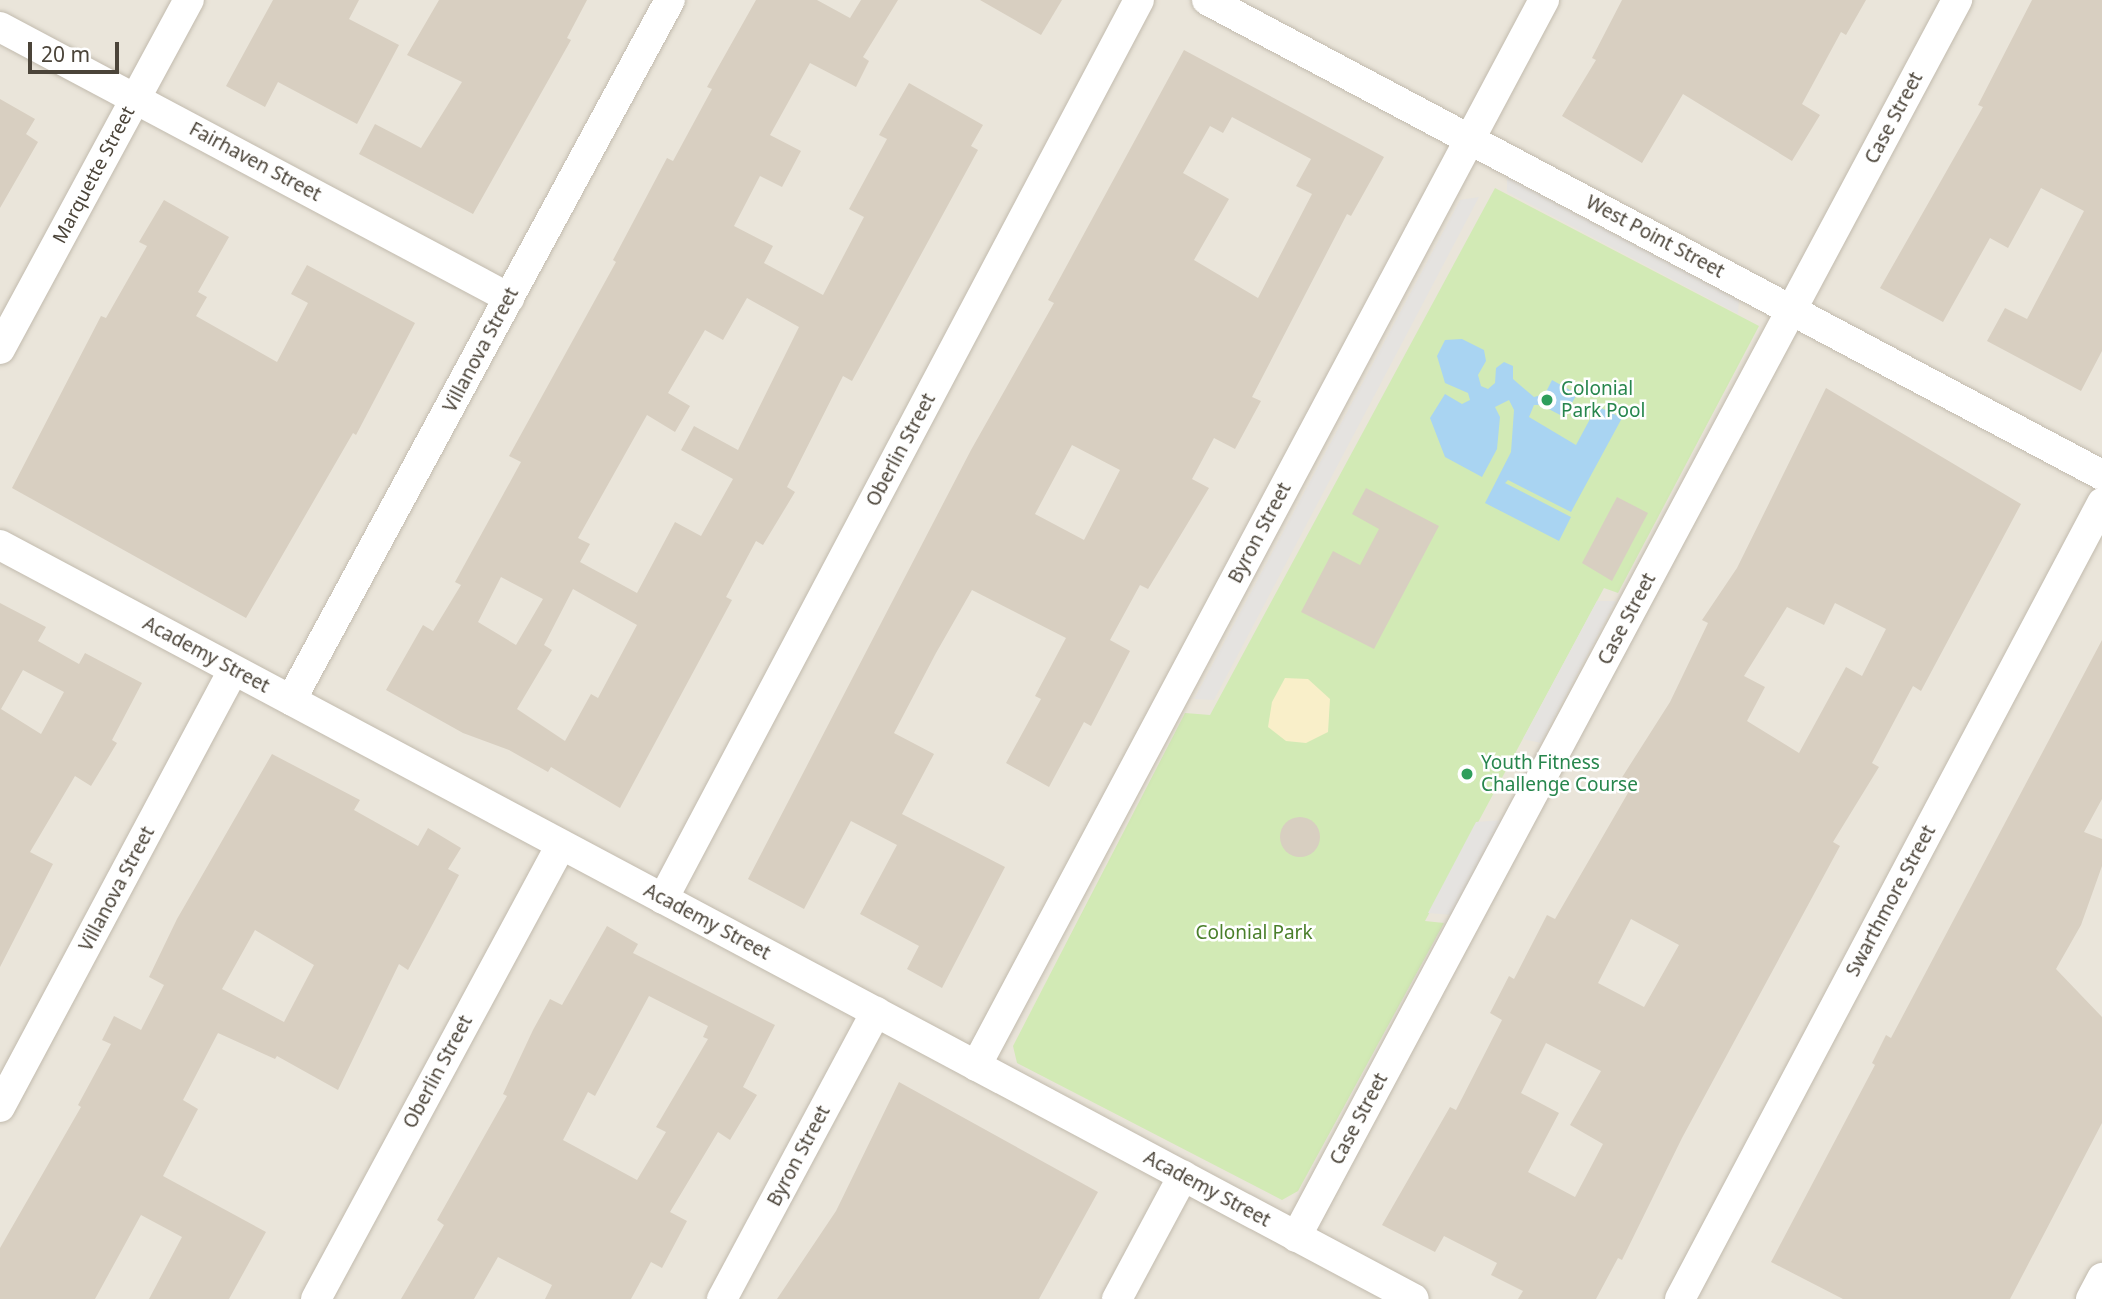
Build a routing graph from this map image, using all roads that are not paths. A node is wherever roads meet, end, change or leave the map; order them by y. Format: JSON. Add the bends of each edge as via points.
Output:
{"nodes":[{"id":1,"x":189,"y":0,"type":"edge"},
{"id":2,"x":670,"y":0,"type":"edge"},
{"id":3,"x":1139,"y":0,"type":"edge"},
{"id":4,"x":1207,"y":0,"type":"edge"},
{"id":5,"x":1544,"y":0,"type":"edge"},
{"id":6,"x":1957,"y":0,"type":"edge"},
{"id":7,"x":0,"y":27,"type":"edge"},
{"id":8,"x":135,"y":99,"type":"junction"},
{"id":9,"x":1470,"y":138,"type":"junction"},
{"id":10,"x":509,"y":298,"type":"junction"},
{"id":11,"x":1791,"y":310,"type":"junction"},
{"id":12,"x":0,"y":349,"type":"edge"},
{"id":13,"x":2102,"y":475,"type":"edge"},
{"id":14,"x":2102,"y":503,"type":"edge"},
{"id":15,"x":0,"y":545,"type":"edge"},
{"id":16,"x":233,"y":670,"type":"junction"},
{"id":17,"x":291,"y":701,"type":"junction"},
{"id":18,"x":561,"y":845,"type":"junction"},
{"id":19,"x":663,"y":899,"type":"junction"},
{"id":20,"x":876,"y":1012,"type":"junction"},
{"id":21,"x":976,"y":1066,"type":"junction"},
{"id":22,"x":0,"y":1107,"type":"edge"},
{"id":23,"x":1183,"y":1176,"type":"junction"},
{"id":24,"x":1296,"y":1237,"type":"junction"},
{"id":25,"x":2102,"y":1278,"type":"edge"},
{"id":26,"x":316,"y":1299,"type":"edge"},
{"id":27,"x":722,"y":1299,"type":"edge"},
{"id":28,"x":1117,"y":1299,"type":"edge"},
{"id":29,"x":1413,"y":1299,"type":"edge"},
{"id":30,"x":1680,"y":1299,"type":"edge"},
{"id":31,"x":2091,"y":1299,"type":"edge"}],
"edges":[{"from":1,"to":8,"type":"street","name":"Marquette Street"},
{"from":2,"to":10,"type":"street","name":"Villanova Street"},
{"from":3,"to":19,"type":"street","name":"Oberlin Street"},
{"from":4,"to":9,"type":"street","name":"West Point Street"},
{"from":5,"to":9,"type":"street","name":"Byron Street"},
{"from":6,"to":11,"type":"street","name":"Case Street"},
{"from":7,"to":8,"type":"street","name":"Fairhaven Street"},
{"from":8,"to":10,"type":"street","name":"Fairhaven Street"},
{"from":8,"to":12,"type":"street","name":"Marquette Street"},
{"from":9,"to":11,"type":"street","name":"West Point Street"},
{"from":9,"to":21,"type":"street","name":"Byron Street"},
{"from":10,"to":17,"type":"street","name":"Villanova Street"},
{"from":11,"to":13,"type":"street","name":"West Point Street"},
{"from":11,"to":24,"type":"street","name":"Case Street"},
{"from":14,"to":30,"type":"street","name":"Swarthmore Street"},
{"from":15,"to":16,"type":"street","name":"Academy Street"},
{"from":16,"to":17,"type":"street","name":"Academy Street"},
{"from":16,"to":22,"type":"street","name":"Villanova Street"},
{"from":17,"to":18,"type":"street","name":"Academy Street"},
{"from":18,"to":19,"type":"street","name":"Academy Street"},
{"from":18,"to":26,"type":"street","name":"Oberlin Street"},
{"from":19,"to":20,"type":"street","name":"Academy Street"},
{"from":20,"to":21,"type":"street","name":"Academy Street"},
{"from":20,"to":27,"type":"street","name":"Byron Street"},
{"from":21,"to":23,"type":"street","name":"Academy Street"},
{"from":23,"to":24,"type":"street","name":"Academy Street"},
{"from":23,"to":28,"type":"street"},
{"from":24,"to":29,"type":"street","name":"Academy Street"},
{"from":25,"to":31,"type":"street"}]}
